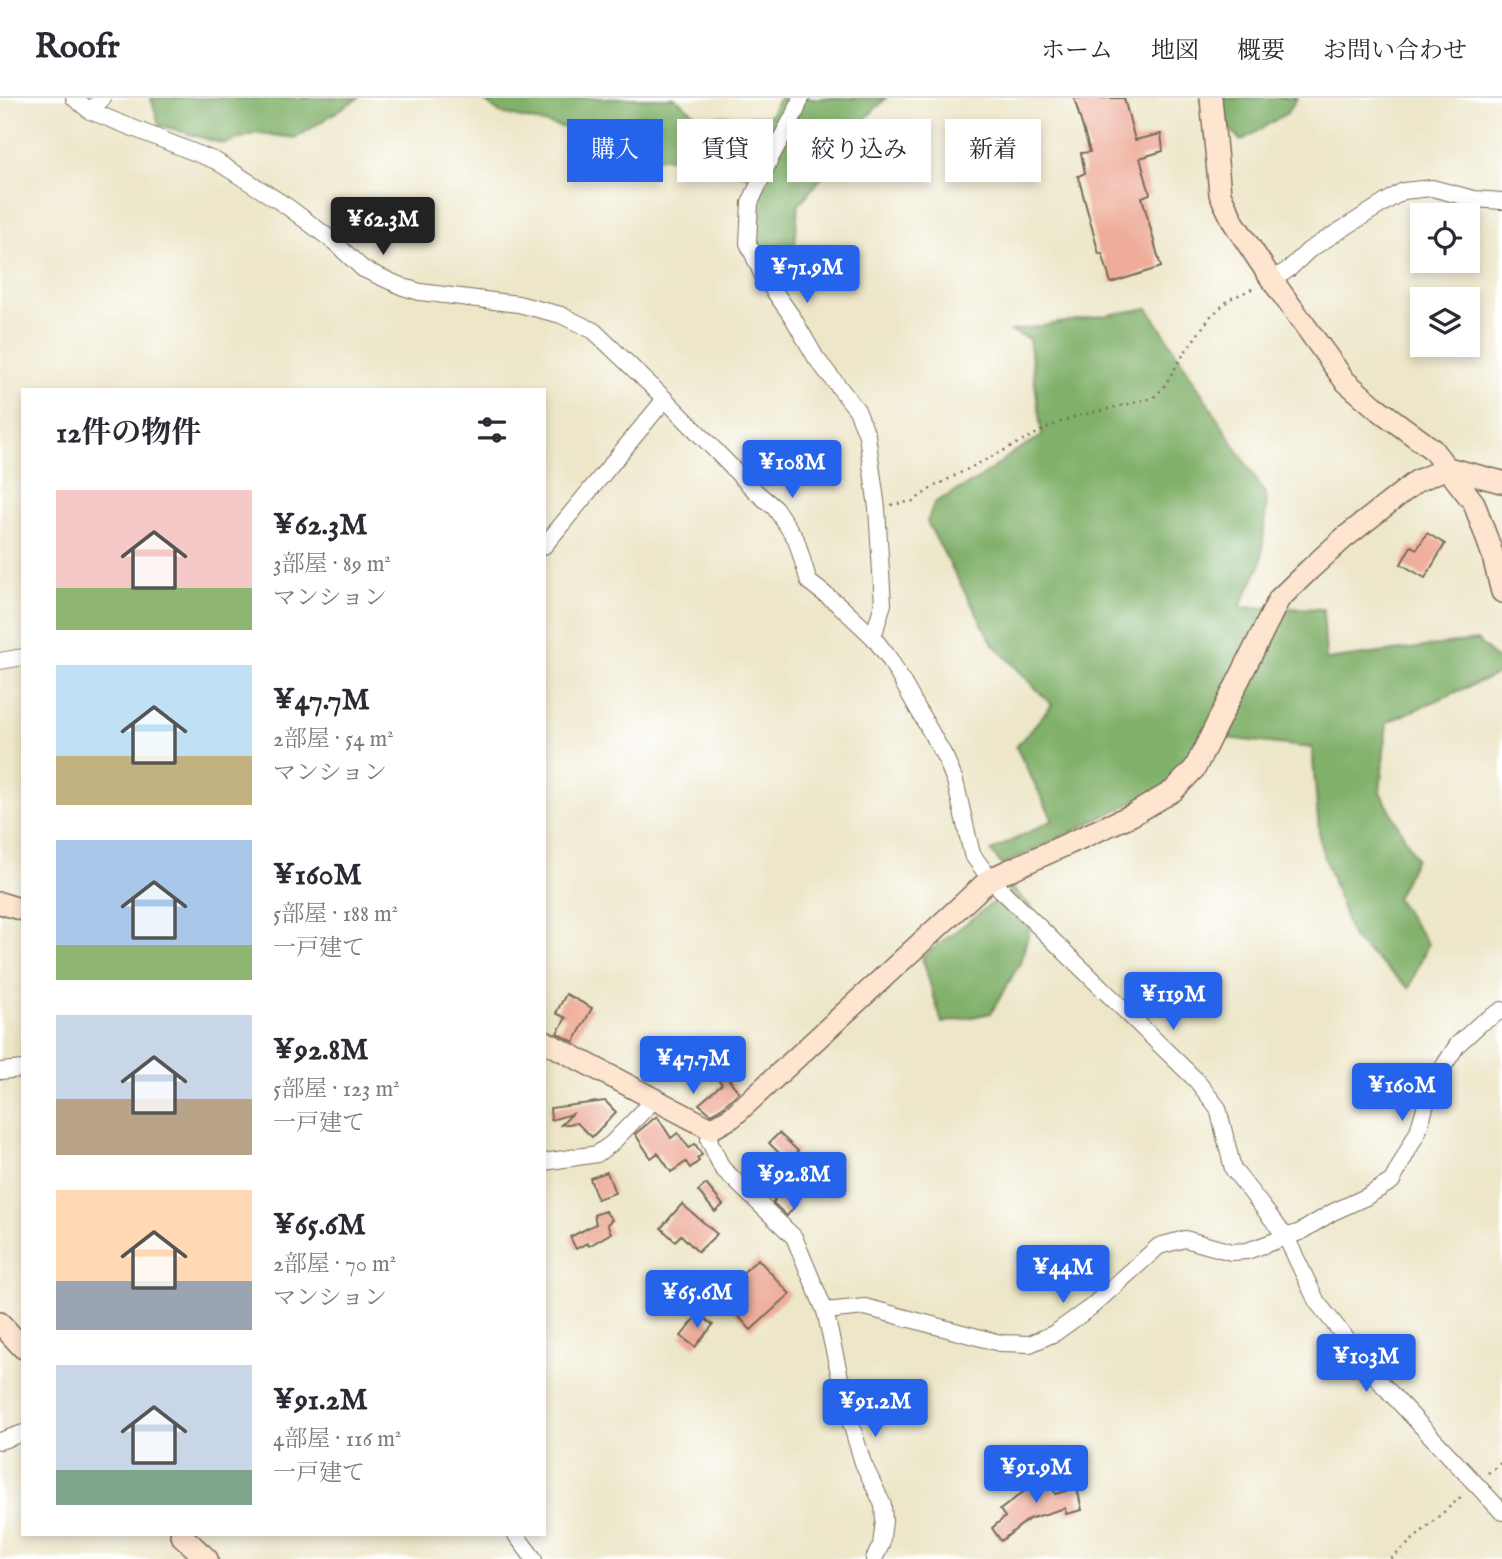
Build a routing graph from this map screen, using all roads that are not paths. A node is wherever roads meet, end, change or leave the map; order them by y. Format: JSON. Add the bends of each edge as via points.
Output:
{"nodes":[{"id":1,"x":74,"y":98,"type":"edge"},
{"id":2,"x":103,"y":98,"type":"edge"},
{"id":3,"x":801,"y":98,"type":"edge"},
{"id":4,"x":1211,"y":98,"type":"edge"},
{"id":5,"x":90,"y":111,"type":"junction"},
{"id":6,"x":1502,"y":201,"type":"edge"},
{"id":7,"x":1272,"y":280,"type":"junction"},
{"id":8,"x":665,"y":399,"type":"junction"},
{"id":9,"x":1447,"y":468,"type":"junction"},
{"id":10,"x":1502,"y":482,"type":"edge"},
{"id":11,"x":546,"y":544,"type":"edge"},
{"id":12,"x":1502,"y":592,"type":"edge"},
{"id":13,"x":873,"y":637,"type":"junction"},
{"id":14,"x":21,"y":657,"type":"edge"},
{"id":15,"x":0,"y":661,"type":"edge"},
{"id":16,"x":990,"y":879,"type":"junction"},
{"id":17,"x":0,"y":903,"type":"edge"},
{"id":18,"x":21,"y":909,"type":"edge"},
{"id":19,"x":1502,"y":1010,"type":"edge"},
{"id":20,"x":546,"y":1042,"type":"edge"},
{"id":21,"x":21,"y":1069,"type":"edge"},
{"id":22,"x":0,"y":1071,"type":"edge"},
{"id":23,"x":655,"y":1099,"type":"junction"},
{"id":24,"x":711,"y":1129,"type":"junction"},
{"id":25,"x":546,"y":1162,"type":"edge"},
{"id":26,"x":1286,"y":1237,"type":"junction"},
{"id":27,"x":825,"y":1311,"type":"junction"},
{"id":28,"x":0,"y":1323,"type":"edge"},
{"id":29,"x":21,"y":1346,"type":"edge"},
{"id":30,"x":21,"y":1434,"type":"edge"},
{"id":31,"x":0,"y":1441,"type":"edge"},
{"id":32,"x":1502,"y":1512,"type":"edge"},
{"id":33,"x":182,"y":1536,"type":"edge"},
{"id":34,"x":517,"y":1536,"type":"edge"},
{"id":35,"x":207,"y":1559,"type":"edge"},
{"id":36,"x":534,"y":1559,"type":"edge"},
{"id":37,"x":874,"y":1559,"type":"edge"}],
"edges":[{"from":1,"to":5,"type":"street"},
{"from":2,"to":5,"type":"street"},
{"from":3,"to":13,"type":"street","via":[[750,203],[748,243],[762,274],[816,358],[858,410],[867,435],[883,604]]},
{"from":4,"to":7,"type":"street","via":[[1220,194]]},
{"from":5,"to":8,"type":"street","via":[[216,161],[288,207],[363,268],[403,287],[518,304],[561,315],[594,331]]},
{"from":6,"to":7,"type":"street","via":[[1432,188],[1403,191],[1309,250]]},
{"from":7,"to":9,"type":"street","via":[[1345,381],[1432,449]]},
{"from":8,"to":11,"type":"street"},
{"from":8,"to":13,"type":"street","via":[[775,508],[796,539],[809,582]]},
{"from":9,"to":10,"type":"street"},
{"from":9,"to":12,"type":"street","via":[[1474,503]]},
{"from":9,"to":16,"type":"street","via":[[1417,481],[1344,538],[1279,599],[1184,782],[1132,815]]},
{"from":13,"to":16,"type":"street","via":[[946,760],[956,781],[972,854]]},
{"from":14,"to":15,"type":"street"},
{"from":16,"to":24,"type":"street","via":[[732,1117]]},
{"from":16,"to":26,"type":"street","via":[[1196,1080],[1218,1108],[1233,1169]]},
{"from":17,"to":18,"type":"street"},
{"from":19,"to":26,"type":"street","via":[[1458,1044],[1443,1067],[1392,1181]]},
{"from":20,"to":23,"type":"street"},
{"from":21,"to":22,"type":"street"},
{"from":23,"to":24,"type":"street"},
{"from":23,"to":25,"type":"street","via":[[597,1154]]},
{"from":24,"to":27,"type":"street","via":[[709,1140],[722,1168],[794,1237]]},
{"from":26,"to":27,"type":"street","via":[[1247,1251],[1231,1252],[1185,1239],[1159,1246],[1091,1307],[1055,1333],[1030,1344],[1000,1343],[865,1307]]},
{"from":26,"to":32,"type":"street","via":[[1317,1302],[1383,1385]]},
{"from":27,"to":37,"type":"street","via":[[849,1417],[883,1506],[881,1545]]},
{"from":28,"to":29,"type":"street"},
{"from":30,"to":31,"type":"street"},
{"from":33,"to":35,"type":"street"},
{"from":34,"to":36,"type":"street"}]}
